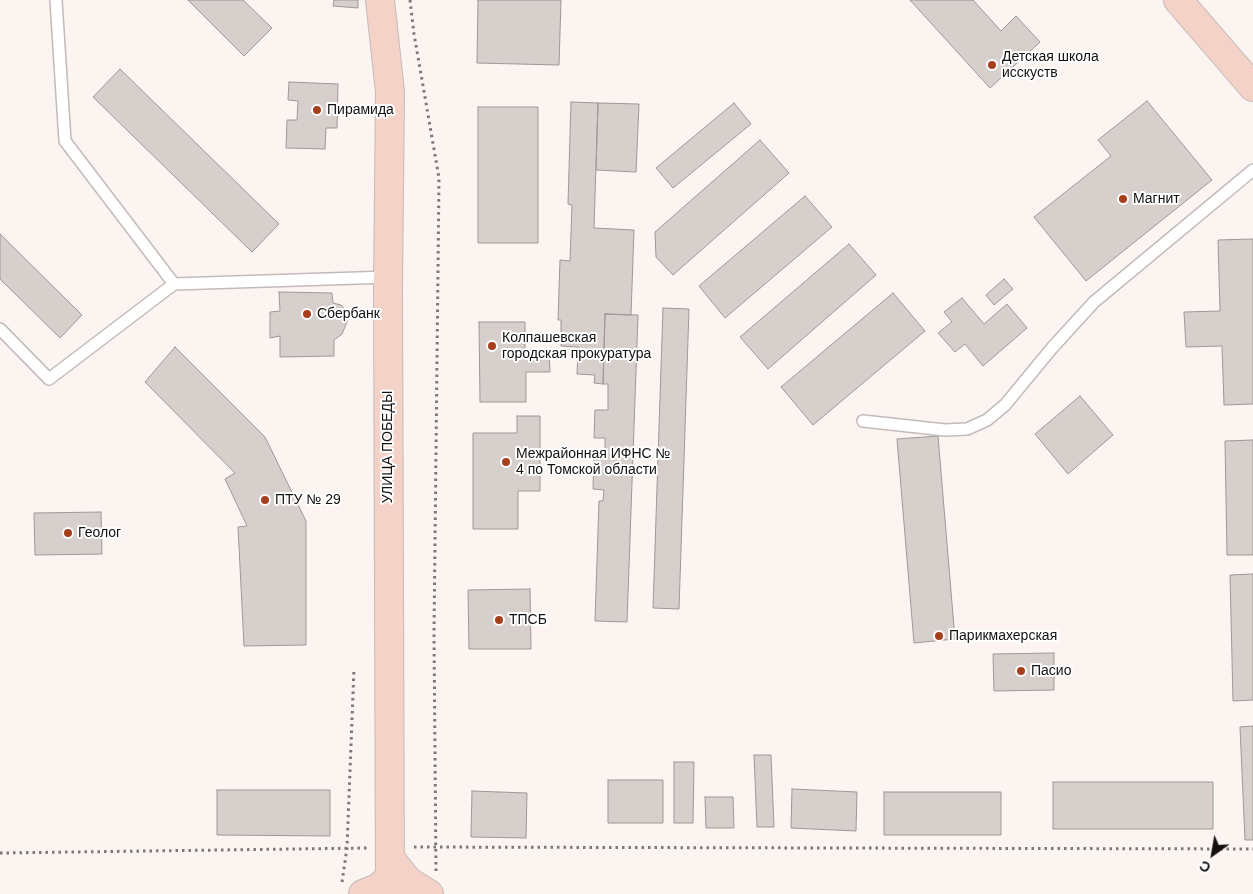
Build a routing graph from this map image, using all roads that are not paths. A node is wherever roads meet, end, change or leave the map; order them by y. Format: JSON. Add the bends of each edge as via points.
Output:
{"nodes":[{"id":1,"x":56,"y":0,"type":"edge"},
{"id":2,"x":380,"y":0,"type":"edge"},
{"id":3,"x":1178,"y":0,"type":"edge"},
{"id":4,"x":1253,"y":87,"type":"edge"},
{"id":5,"x":1253,"y":170,"type":"edge"},
{"id":6,"x":388,"y":276,"type":"junction"},
{"id":7,"x":174,"y":284,"type":"junction"},
{"id":8,"x":0,"y":329,"type":"edge"},
{"id":9,"x":863,"y":421,"type":"dead end"},
{"id":10,"x":390,"y":869,"type":"edge"},
{"id":11,"x":433,"y":885,"type":"edge"},
{"id":12,"x":352,"y":889,"type":"edge"}],
"edges":[{"from":1,"to":7,"type":"lane","via":[[66,140]]},
{"from":2,"to":6,"type":"street","name":"УЛИЦА ПОБЕДЫ","via":[[390,92]]},
{"from":3,"to":4,"type":"street"},
{"from":5,"to":9,"type":"lane","via":[[1094,302],[1005,405],[987,420],[968,429],[946,430]]},
{"from":6,"to":7,"type":"lane"},
{"from":6,"to":10,"type":"street","name":"УЛИЦА ПОБЕДЫ"},
{"from":7,"to":8,"type":"lane","via":[[49,379]]},
{"from":10,"to":11,"type":"street","via":[[408,881]]},
{"from":10,"to":12,"type":"street","via":[[378,888]]}]}
